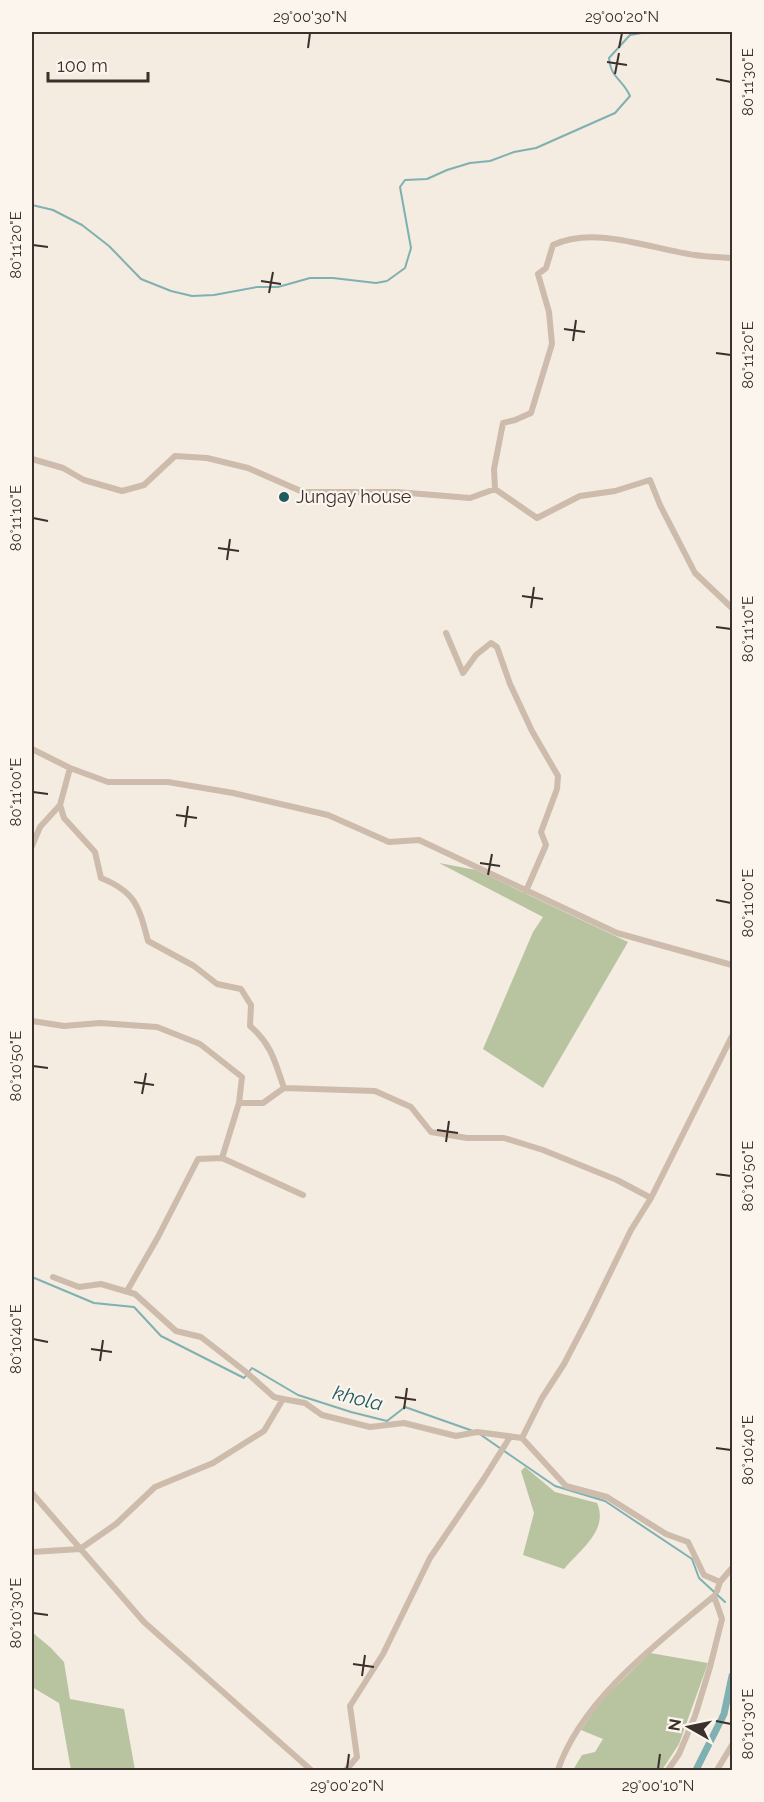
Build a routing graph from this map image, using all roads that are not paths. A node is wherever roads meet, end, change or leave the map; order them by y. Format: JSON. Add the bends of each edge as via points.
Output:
{"nodes":[{"id":1,"x":732,"y":258,"type":"edge"},
{"id":2,"x":32,"y":459,"type":"edge"},
{"id":3,"x":495,"y":489,"type":"junction"},
{"id":4,"x":732,"y":608,"type":"edge"},
{"id":5,"x":447,"y":633,"type":"dead end"},
{"id":6,"x":32,"y":749,"type":"edge"},
{"id":7,"x":69,"y":768,"type":"junction"},
{"id":8,"x":60,"y":805,"type":"junction"},
{"id":9,"x":32,"y":846,"type":"edge"},
{"id":10,"x":526,"y":891,"type":"junction"},
{"id":11,"x":732,"y":965,"type":"edge"},
{"id":12,"x":32,"y":1021,"type":"edge"},
{"id":13,"x":732,"y":1036,"type":"edge"},
{"id":14,"x":284,"y":1088,"type":"junction"},
{"id":15,"x":239,"y":1103,"type":"junction"},
{"id":16,"x":222,"y":1158,"type":"junction"},
{"id":17,"x":303,"y":1195,"type":"dead end"},
{"id":18,"x":651,"y":1198,"type":"junction"},
{"id":19,"x":53,"y":1277,"type":"dead end"},
{"id":20,"x":127,"y":1291,"type":"junction"},
{"id":21,"x":283,"y":1399,"type":"junction"},
{"id":22,"x":510,"y":1437,"type":"junction"},
{"id":23,"x":522,"y":1438,"type":"junction"},
{"id":24,"x":32,"y":1493,"type":"edge"},
{"id":25,"x":80,"y":1548,"type":"junction"},
{"id":26,"x":32,"y":1552,"type":"edge"},
{"id":27,"x":732,"y":1568,"type":"edge"},
{"id":28,"x":720,"y":1582,"type":"junction"},
{"id":29,"x":717,"y":1591,"type":"dead end"},
{"id":30,"x":732,"y":1745,"type":"edge"},
{"id":31,"x":311,"y":1770,"type":"edge"},
{"id":32,"x":346,"y":1770,"type":"edge"},
{"id":33,"x":558,"y":1770,"type":"edge"},
{"id":34,"x":668,"y":1770,"type":"edge"},
{"id":35,"x":717,"y":1770,"type":"edge"}],
"edges":[{"from":1,"to":3,"type":"street","via":[[604,239],[567,238],[553,245],[546,268],[538,274],[549,312],[552,344],[531,413],[503,423],[494,469]]},
{"from":2,"to":3,"type":"street","via":[[122,490],[144,485],[175,456],[207,458],[248,468],[303,492],[397,492],[470,498]]},
{"from":3,"to":4,"type":"street","via":[[537,518],[580,496],[650,480],[695,573]]},
{"from":5,"to":10,"type":"street","via":[[463,674],[476,655],[491,643],[497,647],[514,694],[558,776],[541,832],[546,845]]},
{"from":6,"to":7,"type":"street"},
{"from":7,"to":8,"type":"street"},
{"from":7,"to":10,"type":"street","via":[[108,782],[168,782],[328,815],[389,842],[419,840]]},
{"from":8,"to":9,"type":"street","via":[[40,827]]},
{"from":8,"to":14,"type":"street","via":[[64,818],[95,852],[101,878],[126,890],[139,909],[148,941],[194,966],[217,984],[241,989],[251,1005],[250,1026],[268,1046]]},
{"from":10,"to":11,"type":"street","via":[[617,933]]},
{"from":12,"to":15,"type":"street","via":[[64,1026],[100,1023],[157,1027],[200,1044],[242,1077]]},
{"from":13,"to":18,"type":"street"},
{"from":14,"to":15,"type":"street","via":[[263,1103]]},
{"from":14,"to":18,"type":"street","via":[[375,1091],[411,1107],[431,1132],[467,1138],[504,1138],[617,1180]]},
{"from":15,"to":16,"type":"street"},
{"from":16,"to":17,"type":"street"},
{"from":16,"to":20,"type":"street","via":[[198,1159]]},
{"from":18,"to":23,"type":"street"},
{"from":19,"to":20,"type":"street","via":[[79,1287],[101,1284]]},
{"from":20,"to":21,"type":"street","via":[[176,1331],[201,1337],[274,1396]]},
{"from":21,"to":22,"type":"street","via":[[305,1403],[322,1415],[370,1427],[404,1423],[456,1436],[477,1432]]},
{"from":21,"to":25,"type":"street","via":[[264,1431],[213,1463],[155,1487],[116,1524]]},
{"from":22,"to":23,"type":"street"},
{"from":22,"to":32,"type":"street","via":[[430,1558],[383,1654],[350,1706],[357,1757]]},
{"from":23,"to":28,"type":"street","via":[[566,1486],[607,1497],[666,1534],[688,1542],[704,1575]]},
{"from":24,"to":25,"type":"street"},
{"from":25,"to":26,"type":"street"},
{"from":25,"to":31,"type":"street","via":[[144,1622]]},
{"from":27,"to":28,"type":"street"},
{"from":28,"to":29,"type":"street"},
{"from":30,"to":35,"type":"street"},
{"from":33,"to":34,"type":"street","via":[[585,1718],[612,1687],[714,1596],[722,1619],[710,1667],[695,1716]]}]}
